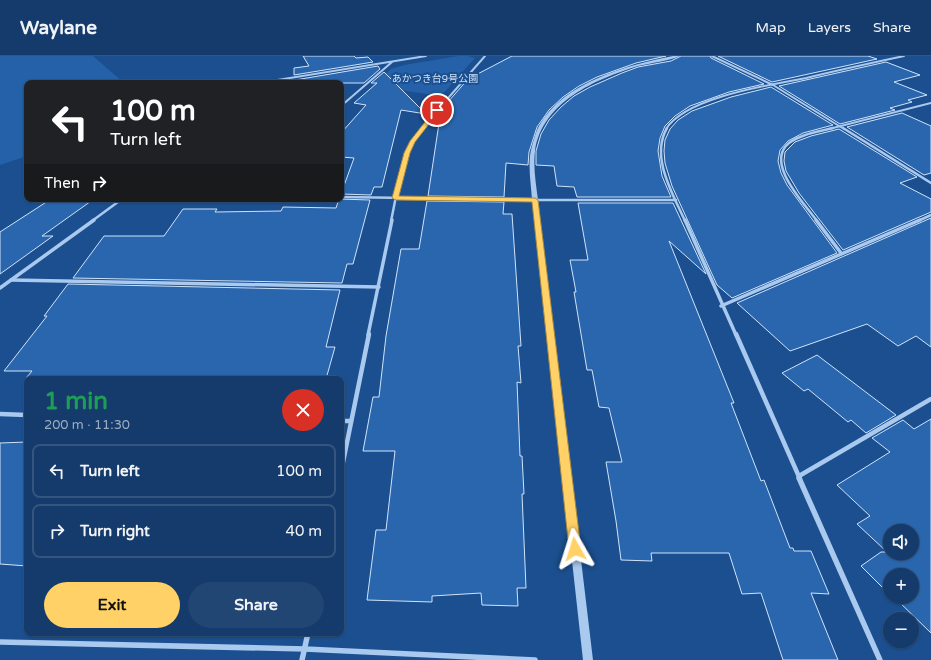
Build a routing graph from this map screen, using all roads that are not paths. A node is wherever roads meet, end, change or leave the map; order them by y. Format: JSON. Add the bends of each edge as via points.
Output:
{"nodes":[{"id":1,"x":426,"y":56,"type":"edge"},
{"id":2,"x":485,"y":56,"type":"edge"},
{"id":3,"x":678,"y":56,"type":"edge"},
{"id":4,"x":712,"y":56,"type":"edge"},
{"id":5,"x":904,"y":56,"type":"edge"},
{"id":6,"x":393,"y":61,"type":"junction"},
{"id":7,"x":277,"y":80,"type":"edge"},
{"id":8,"x":773,"y":85,"type":"junction"},
{"id":9,"x":344,"y":103,"type":"edge"},
{"id":10,"x":931,"y":103,"type":"edge"},
{"id":11,"x":840,"y":127,"type":"junction"},
{"id":12,"x":931,"y":183,"type":"edge"},
{"id":13,"x":344,"y":197,"type":"edge"},
{"id":14,"x":396,"y":198,"type":"junction"},
{"id":15,"x":535,"y":200,"type":"junction"},
{"id":16,"x":676,"y":200,"type":"junction"},
{"id":17,"x":118,"y":202,"type":"edge"},
{"id":18,"x":931,"y":215,"type":"edge"},
{"id":19,"x":841,"y":253,"type":"junction"},
{"id":20,"x":11,"y":280,"type":"junction"},
{"id":21,"x":379,"y":287,"type":"junction"},
{"id":22,"x":0,"y":288,"type":"edge"},
{"id":23,"x":721,"y":306,"type":"junction"},
{"id":24,"x":931,"y":399,"type":"edge"},
{"id":25,"x":0,"y":414,"type":"edge"},
{"id":26,"x":24,"y":415,"type":"edge"},
{"id":27,"x":344,"y":421,"type":"edge"},
{"id":28,"x":351,"y":422,"type":"junction"},
{"id":29,"x":344,"y":457,"type":"edge"},
{"id":30,"x":799,"y":476,"type":"junction"},
{"id":31,"x":307,"y":636,"type":"edge"},
{"id":32,"x":0,"y":642,"type":"edge"},
{"id":33,"x":304,"y":649,"type":"junction"},
{"id":34,"x":302,"y":660,"type":"edge"},
{"id":35,"x":535,"y":660,"type":"edge"},
{"id":36,"x":588,"y":660,"type":"edge"},
{"id":37,"x":880,"y":660,"type":"edge"}],
"edges":[{"from":1,"to":6,"type":"street"},
{"from":2,"to":14,"type":"street","via":[[412,141]]},
{"from":3,"to":15,"type":"street","via":[[635,65],[604,76],[578,90],[557,107],[544,122],[533,146]]},
{"from":4,"to":8,"type":"street"},
{"from":5,"to":8,"type":"street"},
{"from":6,"to":7,"type":"street"},
{"from":6,"to":9,"type":"street"},
{"from":8,"to":11,"type":"street"},
{"from":8,"to":16,"type":"street","via":[[700,104],[680,115],[667,128],[660,147],[665,172]]},
{"from":10,"to":11,"type":"street"},
{"from":11,"to":12,"type":"street"},
{"from":11,"to":19,"type":"street","via":[[788,144],[781,155],[780,164],[787,180]]},
{"from":13,"to":14,"type":"street"},
{"from":14,"to":15,"type":"street"},
{"from":14,"to":21,"type":"street"},
{"from":15,"to":16,"type":"street"},
{"from":15,"to":36,"type":"street"},
{"from":16,"to":23,"type":"street"},
{"from":17,"to":20,"type":"street"},
{"from":18,"to":19,"type":"street"},
{"from":19,"to":23,"type":"street"},
{"from":20,"to":21,"type":"street"},
{"from":20,"to":22,"type":"street"},
{"from":21,"to":28,"type":"street"},
{"from":23,"to":30,"type":"street"},
{"from":24,"to":30,"type":"street"},
{"from":25,"to":26,"type":"street"},
{"from":27,"to":28,"type":"street"},
{"from":28,"to":29,"type":"street"},
{"from":30,"to":37,"type":"street"},
{"from":31,"to":33,"type":"street"},
{"from":32,"to":33,"type":"street"},
{"from":33,"to":34,"type":"street"},
{"from":33,"to":35,"type":"street"}]}
